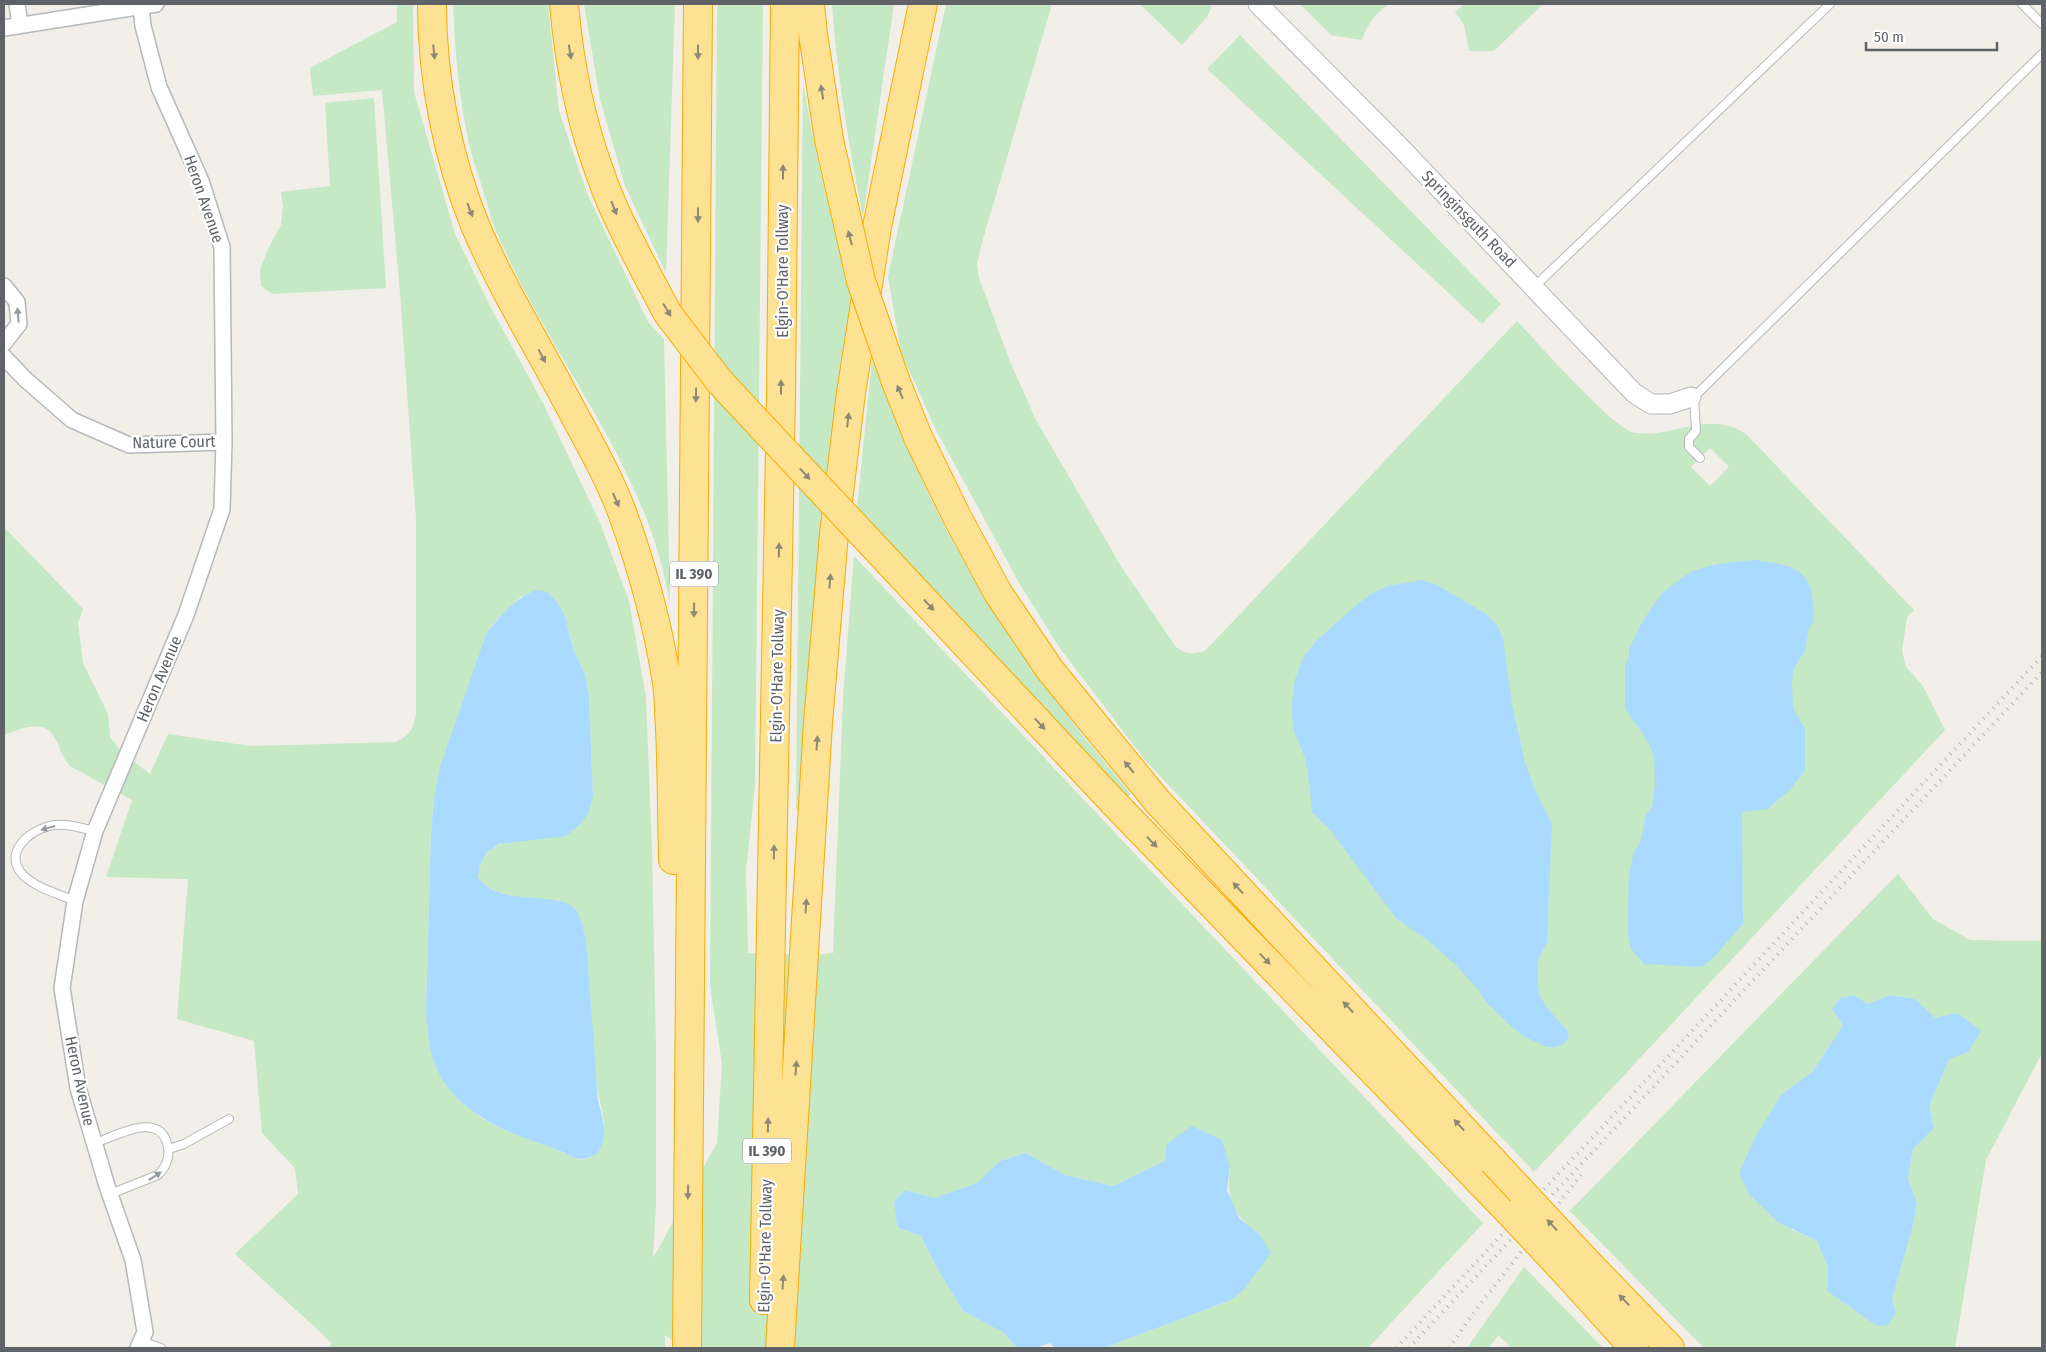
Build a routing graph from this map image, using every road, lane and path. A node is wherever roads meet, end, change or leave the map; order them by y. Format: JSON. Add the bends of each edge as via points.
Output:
{"nodes":[{"id":1,"x":17,"y":4,"type":"edge"},
{"id":2,"x":432,"y":4,"type":"edge"},
{"id":3,"x":564,"y":4,"type":"edge"},
{"id":4,"x":698,"y":4,"type":"edge"},
{"id":5,"x":785,"y":4,"type":"edge"},
{"id":6,"x":810,"y":4,"type":"edge"},
{"id":7,"x":923,"y":4,"type":"edge"},
{"id":8,"x":1258,"y":4,"type":"edge"},
{"id":9,"x":1830,"y":4,"type":"edge"},
{"id":10,"x":2022,"y":4,"type":"edge"},
{"id":11,"x":148,"y":6,"type":"edge"},
{"id":12,"x":2042,"y":24,"type":"edge"},
{"id":13,"x":20,"y":25,"type":"junction"},
{"id":14,"x":4,"y":28,"type":"edge"},
{"id":15,"x":2042,"y":54,"type":"edge"},
{"id":16,"x":4,"y":286,"type":"edge"},
{"id":17,"x":1534,"y":287,"type":"junction"},
{"id":18,"x":4,"y":342,"type":"edge"},
{"id":19,"x":4,"y":357,"type":"edge"},
{"id":20,"x":1691,"y":397,"type":"dead end"},
{"id":21,"x":224,"y":442,"type":"junction"},
{"id":22,"x":1700,"y":458,"type":"dead end"},
{"id":23,"x":95,"y":831,"type":"junction"},
{"id":24,"x":75,"y":900,"type":"junction"},
{"id":25,"x":688,"y":1065,"type":"junction"},
{"id":26,"x":229,"y":1119,"type":"dead end"},
{"id":27,"x":95,"y":1143,"type":"junction"},
{"id":28,"x":169,"y":1149,"type":"junction"},
{"id":29,"x":1485,"y":1170,"type":"junction"},
{"id":30,"x":110,"y":1194,"type":"junction"},
{"id":31,"x":1577,"y":1268,"type":"junction"},
{"id":32,"x":140,"y":1345,"type":"edge"},
{"id":33,"x":161,"y":1348,"type":"edge"},
{"id":34,"x":687,"y":1348,"type":"edge"},
{"id":35,"x":763,"y":1348,"type":"edge"},
{"id":36,"x":780,"y":1348,"type":"edge"},
{"id":37,"x":1634,"y":1348,"type":"edge"},
{"id":38,"x":1670,"y":1348,"type":"edge"}],
"edges":[{"from":1,"to":13,"type":"street"},
{"from":2,"to":25,"type":"highway","one_way":true,"via":[[438,88],[463,194],[492,263],[599,461],[621,511],[658,634],[668,685],[671,752],[675,1022]]},
{"from":3,"to":29,"type":"highway","one_way":true,"bridge":true,"via":[[573,72],[585,126],[617,216],[668,314],[720,382],[1114,803]]},
{"from":4,"to":25,"type":"highway","number":"IL 390","one_way":true},
{"from":35,"to":5,"type":"highway","name":"Elgin-O'Hare Tollway","number":"IL 390","one_way":true,"via":[[772,954]]},
{"from":29,"to":6,"type":"highway","one_way":true,"bridge":true,"via":[[1158,802],[1050,670],[998,593],[918,437],[861,282],[829,140]]},
{"from":36,"to":7,"type":"highway","one_way":true,"via":[[803,954],[834,534],[851,393],[877,228]]},
{"from":8,"to":17,"type":"street","name":"Springinsguth Road"},
{"from":9,"to":17,"type":"lane"},
{"from":10,"to":12,"type":"lane"},
{"from":11,"to":13,"type":"street"},
{"from":11,"to":21,"type":"street","name":"Heron Avenue","via":[[143,26],[159,87],[201,181],[222,247]]},
{"from":13,"to":14,"type":"street"},
{"from":15,"to":22,"type":"lane","via":[[1694,397],[1696,431],[1689,438],[1689,447]]},
{"from":18,"to":16,"type":"street","one_way":true,"via":[[19,324],[17,302]]},
{"from":17,"to":20,"type":"street","name":"Springinsguth Road","via":[[1634,393],[1651,404],[1670,404]]},
{"from":19,"to":21,"type":"street","name":"Nature Court","via":[[72,420],[129,445]]},
{"from":21,"to":23,"type":"street","name":"Heron Avenue","via":[[222,509],[186,615]]},
{"from":23,"to":24,"type":"street","name":"Heron Avenue"},
{"from":23,"to":24,"type":"lane","one_way":true,"via":[[67,825],[50,826],[29,834],[15,855],[16,866],[24,876]]},
{"from":24,"to":27,"type":"street","name":"Heron Avenue","via":[[62,988],[78,1088]]},
{"from":25,"to":34,"type":"highway","number":"IL 390","one_way":true},
{"from":26,"to":28,"type":"lane"},
{"from":27,"to":28,"type":"lane","via":[[145,1126],[157,1130]]},
{"from":27,"to":30,"type":"street","name":"Heron Avenue"},
{"from":30,"to":28,"type":"lane","one_way":true,"via":[[158,1175],[166,1165]]},
{"from":29,"to":31,"type":"highway","bridge":true},
{"from":30,"to":32,"type":"street","name":"Heron Avenue","via":[[133,1260],[145,1332]]},
{"from":31,"to":37,"type":"highway"},
{"from":38,"to":31,"type":"highway","one_way":true},
{"from":32,"to":33,"type":"lane"}]}
